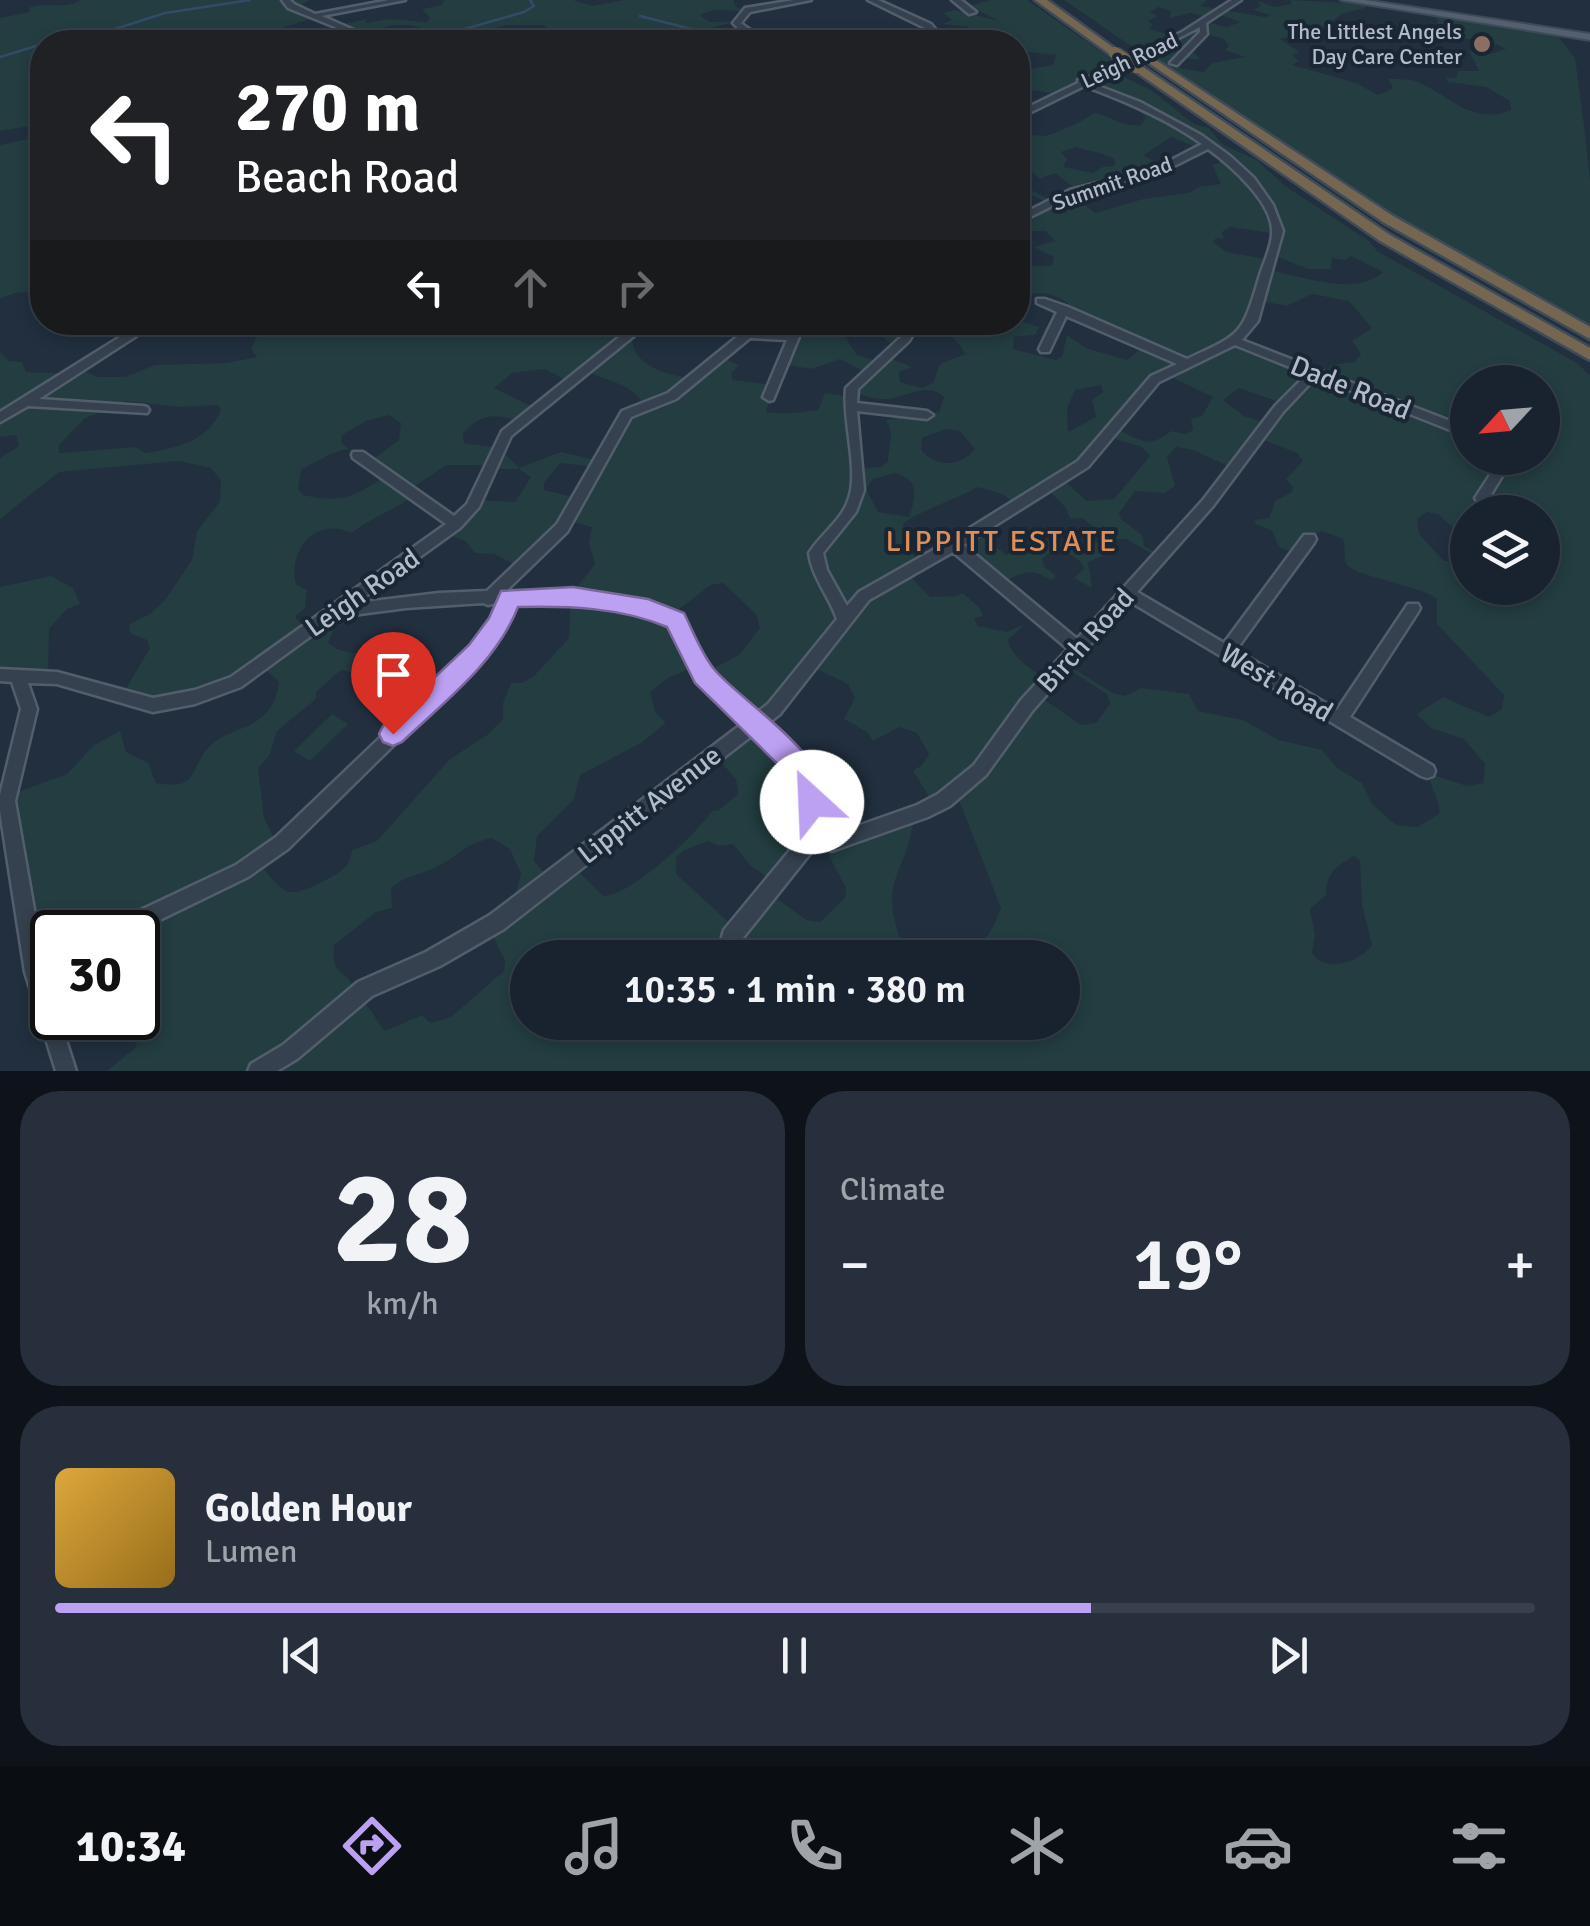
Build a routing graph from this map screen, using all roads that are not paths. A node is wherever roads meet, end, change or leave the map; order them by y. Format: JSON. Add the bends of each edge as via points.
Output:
{"nodes":[{"id":1,"x":286,"y":0,"type":"edge"},
{"id":2,"x":401,"y":0,"type":"edge"},
{"id":3,"x":807,"y":0,"type":"edge"},
{"id":4,"x":872,"y":0,"type":"edge"},
{"id":5,"x":956,"y":0,"type":"edge"},
{"id":6,"x":1040,"y":0,"type":"edge"},
{"id":7,"x":1062,"y":0,"type":"edge"},
{"id":8,"x":1237,"y":0,"type":"edge"},
{"id":9,"x":1346,"y":0,"type":"edge"},
{"id":10,"x":1391,"y":4,"type":"edge"},
{"id":11,"x":972,"y":12,"type":"dead end"},
{"id":12,"x":318,"y":16,"type":"junction"},
{"id":13,"x":1204,"y":24,"type":"junction"},
{"id":14,"x":350,"y":30,"type":"edge"},
{"id":15,"x":741,"y":30,"type":"edge"},
{"id":16,"x":929,"y":30,"type":"edge"},
{"id":17,"x":1115,"y":36,"type":"dead end"},
{"id":18,"x":1590,"y":37,"type":"edge"},
{"id":19,"x":1130,"y":46,"type":"dead end"},
{"id":20,"x":1174,"y":63,"type":"dead end"},
{"id":21,"x":1144,"y":64,"type":"junction"},
{"id":22,"x":1080,"y":82,"type":"junction"},
{"id":23,"x":1030,"y":109,"type":"edge"},
{"id":24,"x":1206,"y":146,"type":"junction"},
{"id":25,"x":1030,"y":214,"type":"edge"},
{"id":26,"x":1041,"y":301,"type":"dead end"},
{"id":27,"x":1064,"y":308,"type":"junction"},
{"id":28,"x":1590,"y":334,"type":"edge"},
{"id":29,"x":133,"y":335,"type":"edge"},
{"id":30,"x":630,"y":335,"type":"edge"},
{"id":31,"x":746,"y":335,"type":"edge"},
{"id":32,"x":763,"y":335,"type":"edge"},
{"id":33,"x":908,"y":335,"type":"edge"},
{"id":34,"x":795,"y":337,"type":"joint"},
{"id":35,"x":1235,"y":340,"type":"junction"},
{"id":36,"x":1044,"y":348,"type":"dead end"},
{"id":37,"x":1590,"y":355,"type":"edge"},
{"id":38,"x":1188,"y":364,"type":"junction"},
{"id":39,"x":1315,"y":372,"type":"junction"},
{"id":40,"x":768,"y":397,"type":"dead end"},
{"id":41,"x":28,"y":402,"type":"junction"},
{"id":42,"x":850,"y":406,"type":"junction"},
{"id":43,"x":143,"y":410,"type":"dead end"},
{"id":44,"x":927,"y":415,"type":"dead end"},
{"id":45,"x":0,"y":418,"type":"edge"},
{"id":46,"x":1450,"y":426,"type":"edge"},
{"id":47,"x":358,"y":455,"type":"dead end"},
{"id":48,"x":454,"y":524,"type":"junction"},
{"id":49,"x":1309,"y":540,"type":"dead end"},
{"id":50,"x":954,"y":546,"type":"junction"},
{"id":51,"x":816,"y":552,"type":"joint"},
{"id":52,"x":377,"y":582,"type":"junction"},
{"id":53,"x":1127,"y":593,"type":"junction"},
{"id":54,"x":510,"y":598,"type":"junction"},
{"id":55,"x":488,"y":599,"type":"junction"},
{"id":56,"x":400,"y":602,"type":"junction"},
{"id":57,"x":1414,"y":608,"type":"dead end"},
{"id":58,"x":332,"y":614,"type":"junction"},
{"id":59,"x":844,"y":618,"type":"junction"},
{"id":60,"x":1079,"y":650,"type":"junction"},
{"id":61,"x":1226,"y":652,"type":"junction"},
{"id":62,"x":8,"y":675,"type":"edge"},
{"id":63,"x":1340,"y":719,"type":"junction"},
{"id":64,"x":756,"y":722,"type":"junction"},
{"id":65,"x":1427,"y":771,"type":"dead end"},
{"id":66,"x":814,"y":835,"type":"junction"},
{"id":67,"x":31,"y":910,"type":"edge"},
{"id":68,"x":160,"y":911,"type":"edge"},
{"id":69,"x":731,"y":937,"type":"dead end"},
{"id":70,"x":59,"y":1040,"type":"edge"},
{"id":71,"x":66,"y":1071,"type":"edge"},
{"id":72,"x":258,"y":1071,"type":"edge"}],
"edges":[{"from":1,"to":12,"type":"street"},
{"from":2,"to":12,"type":"street"},
{"from":3,"to":15,"type":"street","via":[[748,10],[736,23]]},
{"from":4,"to":16,"type":"street"},
{"from":5,"to":11,"type":"street"},
{"from":6,"to":21,"type":"highway","bridge":true},
{"from":7,"to":17,"type":"highway"},
{"from":8,"to":13,"type":"street","name":"Leigh Road"},
{"from":9,"to":10,"type":"main road"},
{"from":10,"to":18,"type":"main road"},
{"from":12,"to":14,"type":"street"},
{"from":13,"to":20,"type":"street"},
{"from":13,"to":22,"type":"street","name":"Leigh Road"},
{"from":19,"to":21,"type":"highway"},
{"from":21,"to":28,"type":"highway","via":[[1388,220]]},
{"from":21,"to":37,"type":"highway","via":[[1385,238]]},
{"from":22,"to":23,"type":"street","name":"Leigh Road"},
{"from":22,"to":24,"type":"street","via":[[1156,112]]},
{"from":24,"to":25,"type":"street","name":"Summit Road","via":[[1159,170],[1073,192]]},
{"from":24,"to":35,"type":"street","via":[[1258,186],[1278,231],[1252,321]]},
{"from":26,"to":27,"type":"street"},
{"from":27,"to":36,"type":"street"},
{"from":27,"to":38,"type":"street"},
{"from":29,"to":41,"type":"street"},
{"from":30,"to":48,"type":"street","name":"Leigh Road","via":[[506,434],[472,507]]},
{"from":31,"to":55,"type":"street","via":[[672,396],[626,414],[562,528]]},
{"from":32,"to":34,"type":"street"},
{"from":33,"to":42,"type":"street","via":[[852,388]]},
{"from":34,"to":40,"type":"street"},
{"from":35,"to":38,"type":"street","name":"Lippitt Avenue"},
{"from":35,"to":39,"type":"street","name":"Dade Road"},
{"from":38,"to":50,"type":"street","name":"Lippitt Avenue","via":[[1155,379],[1092,458]]},
{"from":39,"to":46,"type":"street","name":"Dade Road"},
{"from":39,"to":53,"type":"street","name":"Birch Road"},
{"from":41,"to":43,"type":"street"},
{"from":41,"to":45,"type":"street"},
{"from":42,"to":44,"type":"street"},
{"from":42,"to":51,"type":"street","via":[[858,492]]},
{"from":47,"to":48,"type":"street"},
{"from":48,"to":52,"type":"street","name":"Leigh Road"},
{"from":49,"to":61,"type":"street"},
{"from":50,"to":59,"type":"street","name":"Lippitt Avenue","via":[[874,588]]},
{"from":50,"to":60,"type":"street"},
{"from":51,"to":59,"type":"street"},
{"from":52,"to":56,"type":"street","via":[[380,599]]},
{"from":52,"to":58,"type":"street","name":"Leigh Road"},
{"from":53,"to":60,"type":"street","name":"Birch Road"},
{"from":53,"to":61,"type":"street","name":"West Road"},
{"from":54,"to":55,"type":"street"},
{"from":54,"to":64,"type":"street","via":[[573,597],[668,615],[681,626],[704,675]]},
{"from":54,"to":68,"type":"street","via":[[478,652],[282,843],[242,871]]},
{"from":55,"to":56,"type":"street"},
{"from":56,"to":58,"type":"street"},
{"from":57,"to":63,"type":"street"},
{"from":58,"to":62,"type":"street","name":"Leigh Road","via":[[236,682],[179,702],[146,704],[57,678]]},
{"from":59,"to":64,"type":"street","name":"Lippitt Avenue","via":[[783,701]]},
{"from":60,"to":66,"type":"street","name":"Birch Road","via":[[1027,705],[980,770],[944,800],[838,842]]},
{"from":61,"to":63,"type":"street","name":"West Road"},
{"from":62,"to":67,"type":"street","via":[[29,708],[7,800]]},
{"from":63,"to":65,"type":"street","name":"West Road"},
{"from":64,"to":66,"type":"street","via":[[806,774]]},
{"from":64,"to":72,"type":"street","name":"Lippitt Avenue","via":[[497,922],[366,989]]},
{"from":66,"to":69,"type":"street"},
{"from":70,"to":71,"type":"street"}]}
